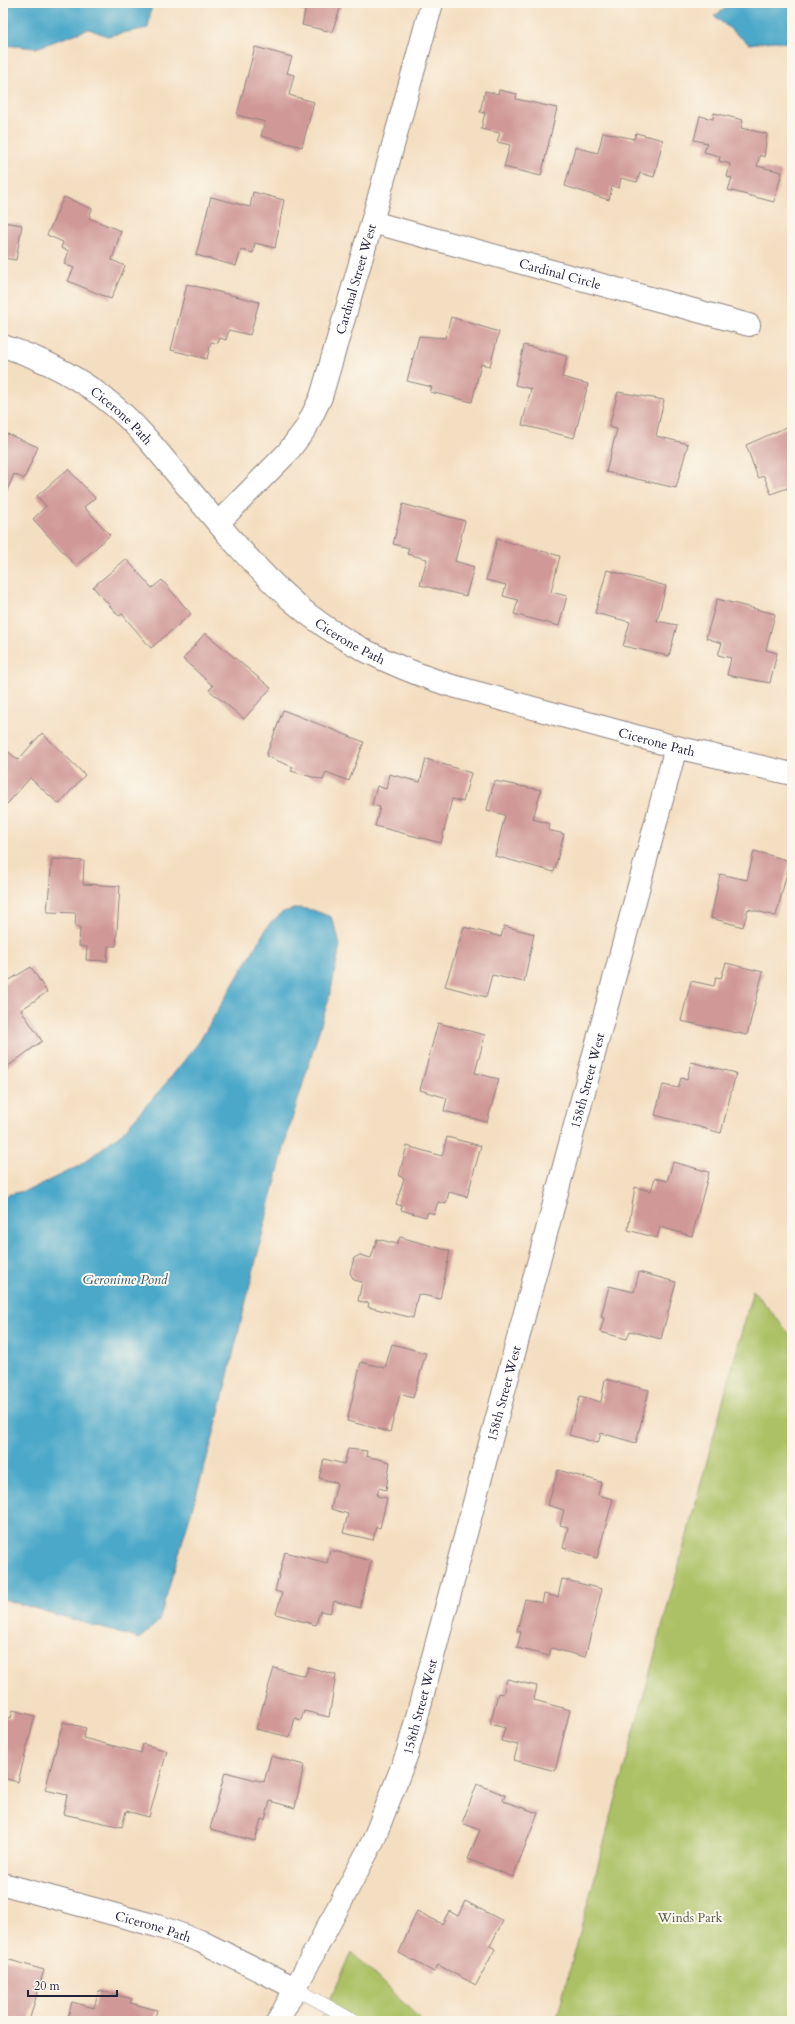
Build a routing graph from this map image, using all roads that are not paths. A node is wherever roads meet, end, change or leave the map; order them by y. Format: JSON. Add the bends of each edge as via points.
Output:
{"nodes":[{"id":1,"x":432,"y":3,"type":"edge"},
{"id":2,"x":372,"y":222,"type":"junction"},
{"id":3,"x":749,"y":325,"type":"dead end"},
{"id":4,"x":3,"y":346,"type":"edge"},
{"id":5,"x":218,"y":523,"type":"junction"},
{"id":6,"x":676,"y":747,"type":"junction"},
{"id":7,"x":792,"y":774,"type":"edge"},
{"id":8,"x":3,"y":1884,"type":"edge"},
{"id":9,"x":295,"y":1988,"type":"junction"},
{"id":10,"x":278,"y":2021,"type":"edge"},
{"id":11,"x":354,"y":2021,"type":"edge"}],
"edges":[{"from":1,"to":2,"type":"street","name":"Cardinal Street West"},
{"from":2,"to":3,"type":"street","name":"Cardinal Circle"},
{"from":2,"to":5,"type":"street","name":"Cardinal Street West","via":[[332,363],[321,397],[306,428],[287,453]]},
{"from":4,"to":5,"type":"street","name":"Cicerone Path","via":[[29,354],[72,375],[114,406],[148,440]]},
{"from":5,"to":6,"type":"street","name":"Cicerone Path","via":[[246,556],[290,599],[319,623],[371,654],[449,685]]},
{"from":6,"to":7,"type":"street","name":"Cicerone Path"},
{"from":6,"to":9,"type":"street","name":"158th Street West","via":[[407,1754],[373,1841]]},
{"from":8,"to":9,"type":"street","name":"Cicerone Path","via":[[200,1940]]},
{"from":9,"to":10,"type":"street","name":"158th Street West"},
{"from":9,"to":11,"type":"lane"}]}
